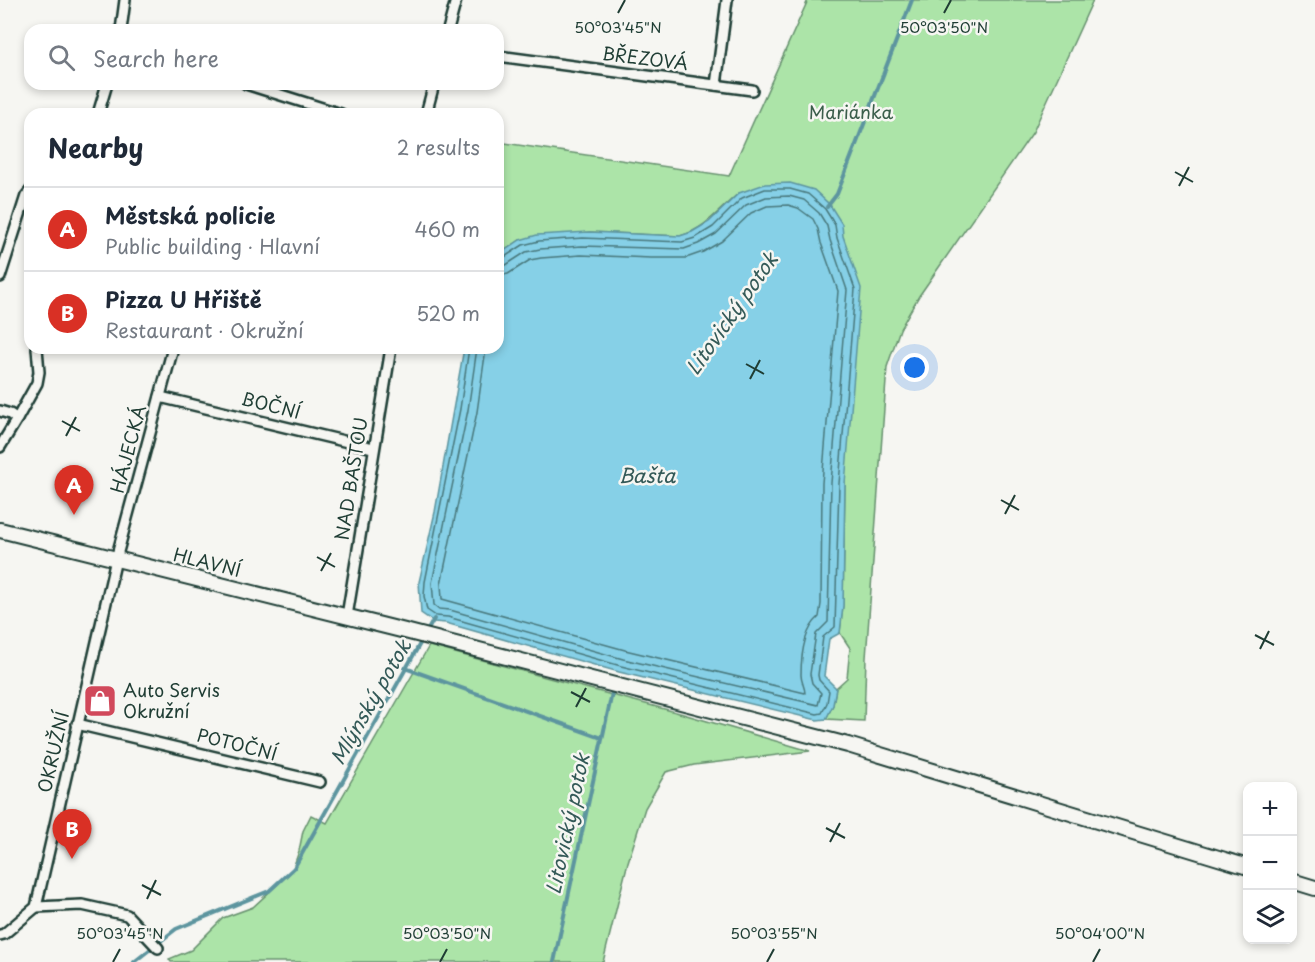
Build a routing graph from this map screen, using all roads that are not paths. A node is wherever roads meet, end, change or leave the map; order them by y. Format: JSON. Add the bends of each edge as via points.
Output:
{"nodes":[{"id":1,"x":125,"y":0,"type":"edge"},
{"id":2,"x":456,"y":0,"type":"edge"},
{"id":3,"x":727,"y":0,"type":"edge"},
{"id":4,"x":122,"y":24,"type":"edge"},
{"id":5,"x":450,"y":24,"type":"edge"},
{"id":6,"x":504,"y":57,"type":"edge"},
{"id":7,"x":716,"y":85,"type":"junction"},
{"id":8,"x":105,"y":90,"type":"edge"},
{"id":9,"x":265,"y":90,"type":"edge"},
{"id":10,"x":432,"y":90,"type":"edge"},
{"id":11,"x":752,"y":90,"type":"dead end"},
{"id":12,"x":100,"y":108,"type":"edge"},
{"id":13,"x":322,"y":108,"type":"edge"},
{"id":14,"x":428,"y":108,"type":"edge"},
{"id":15,"x":24,"y":202,"type":"edge"},
{"id":16,"x":0,"y":277,"type":"edge"},
{"id":17,"x":38,"y":354,"type":"edge"},
{"id":18,"x":171,"y":354,"type":"edge"},
{"id":19,"x":390,"y":354,"type":"edge"},
{"id":20,"x":160,"y":397,"type":"junction"},
{"id":21,"x":0,"y":411,"type":"edge"},
{"id":22,"x":17,"y":419,"type":"junction"},
{"id":23,"x":0,"y":447,"type":"edge"},
{"id":24,"x":373,"y":448,"type":"junction"},
{"id":25,"x":0,"y":530,"type":"edge"},
{"id":26,"x":116,"y":559,"type":"junction"},
{"id":27,"x":347,"y":616,"type":"junction"},
{"id":28,"x":77,"y":724,"type":"junction"},
{"id":29,"x":320,"y":782,"type":"dead end"},
{"id":30,"x":1243,"y":865,"type":"edge"},
{"id":31,"x":1297,"y":882,"type":"edge"},
{"id":32,"x":1315,"y":888,"type":"edge"},
{"id":33,"x":36,"y":907,"type":"junction"},
{"id":34,"x":0,"y":935,"type":"edge"},
{"id":35,"x":158,"y":948,"type":"dead end"}],
"edges":[{"from":1,"to":4,"type":"street"},
{"from":2,"to":5,"type":"street"},
{"from":3,"to":7,"type":"street"},
{"from":6,"to":7,"type":"street","name":"BŘEZOVÁ"},
{"from":7,"to":11,"type":"street","name":"BŘEZOVÁ"},
{"from":8,"to":12,"type":"street"},
{"from":9,"to":13,"type":"street"},
{"from":10,"to":14,"type":"street"},
{"from":15,"to":16,"type":"street"},
{"from":17,"to":22,"type":"street","via":[[37,383]]},
{"from":18,"to":20,"type":"street","name":"HÁJECKÁ"},
{"from":19,"to":24,"type":"street","name":"NAD BAŠTOU"},
{"from":20,"to":24,"type":"street","name":"BOČNÍ"},
{"from":20,"to":26,"type":"street","name":"HÁJECKÁ"},
{"from":21,"to":22,"type":"street"},
{"from":22,"to":23,"type":"street"},
{"from":24,"to":27,"type":"street","name":"NAD BAŠTOU"},
{"from":25,"to":26,"type":"street","name":"HLAVNÍ"},
{"from":26,"to":27,"type":"street","name":"HLAVNÍ"},
{"from":26,"to":28,"type":"street","name":"OKRUŽNÍ"},
{"from":27,"to":30,"type":"street","name":"HLAVNÍ","via":[[848,745]]},
{"from":28,"to":29,"type":"street","name":"POTOČNÍ"},
{"from":28,"to":33,"type":"street","name":"OKRUŽNÍ"},
{"from":31,"to":32,"type":"street"},
{"from":33,"to":34,"type":"street"},
{"from":33,"to":35,"type":"street","via":[[82,905],[127,915]]}]}
